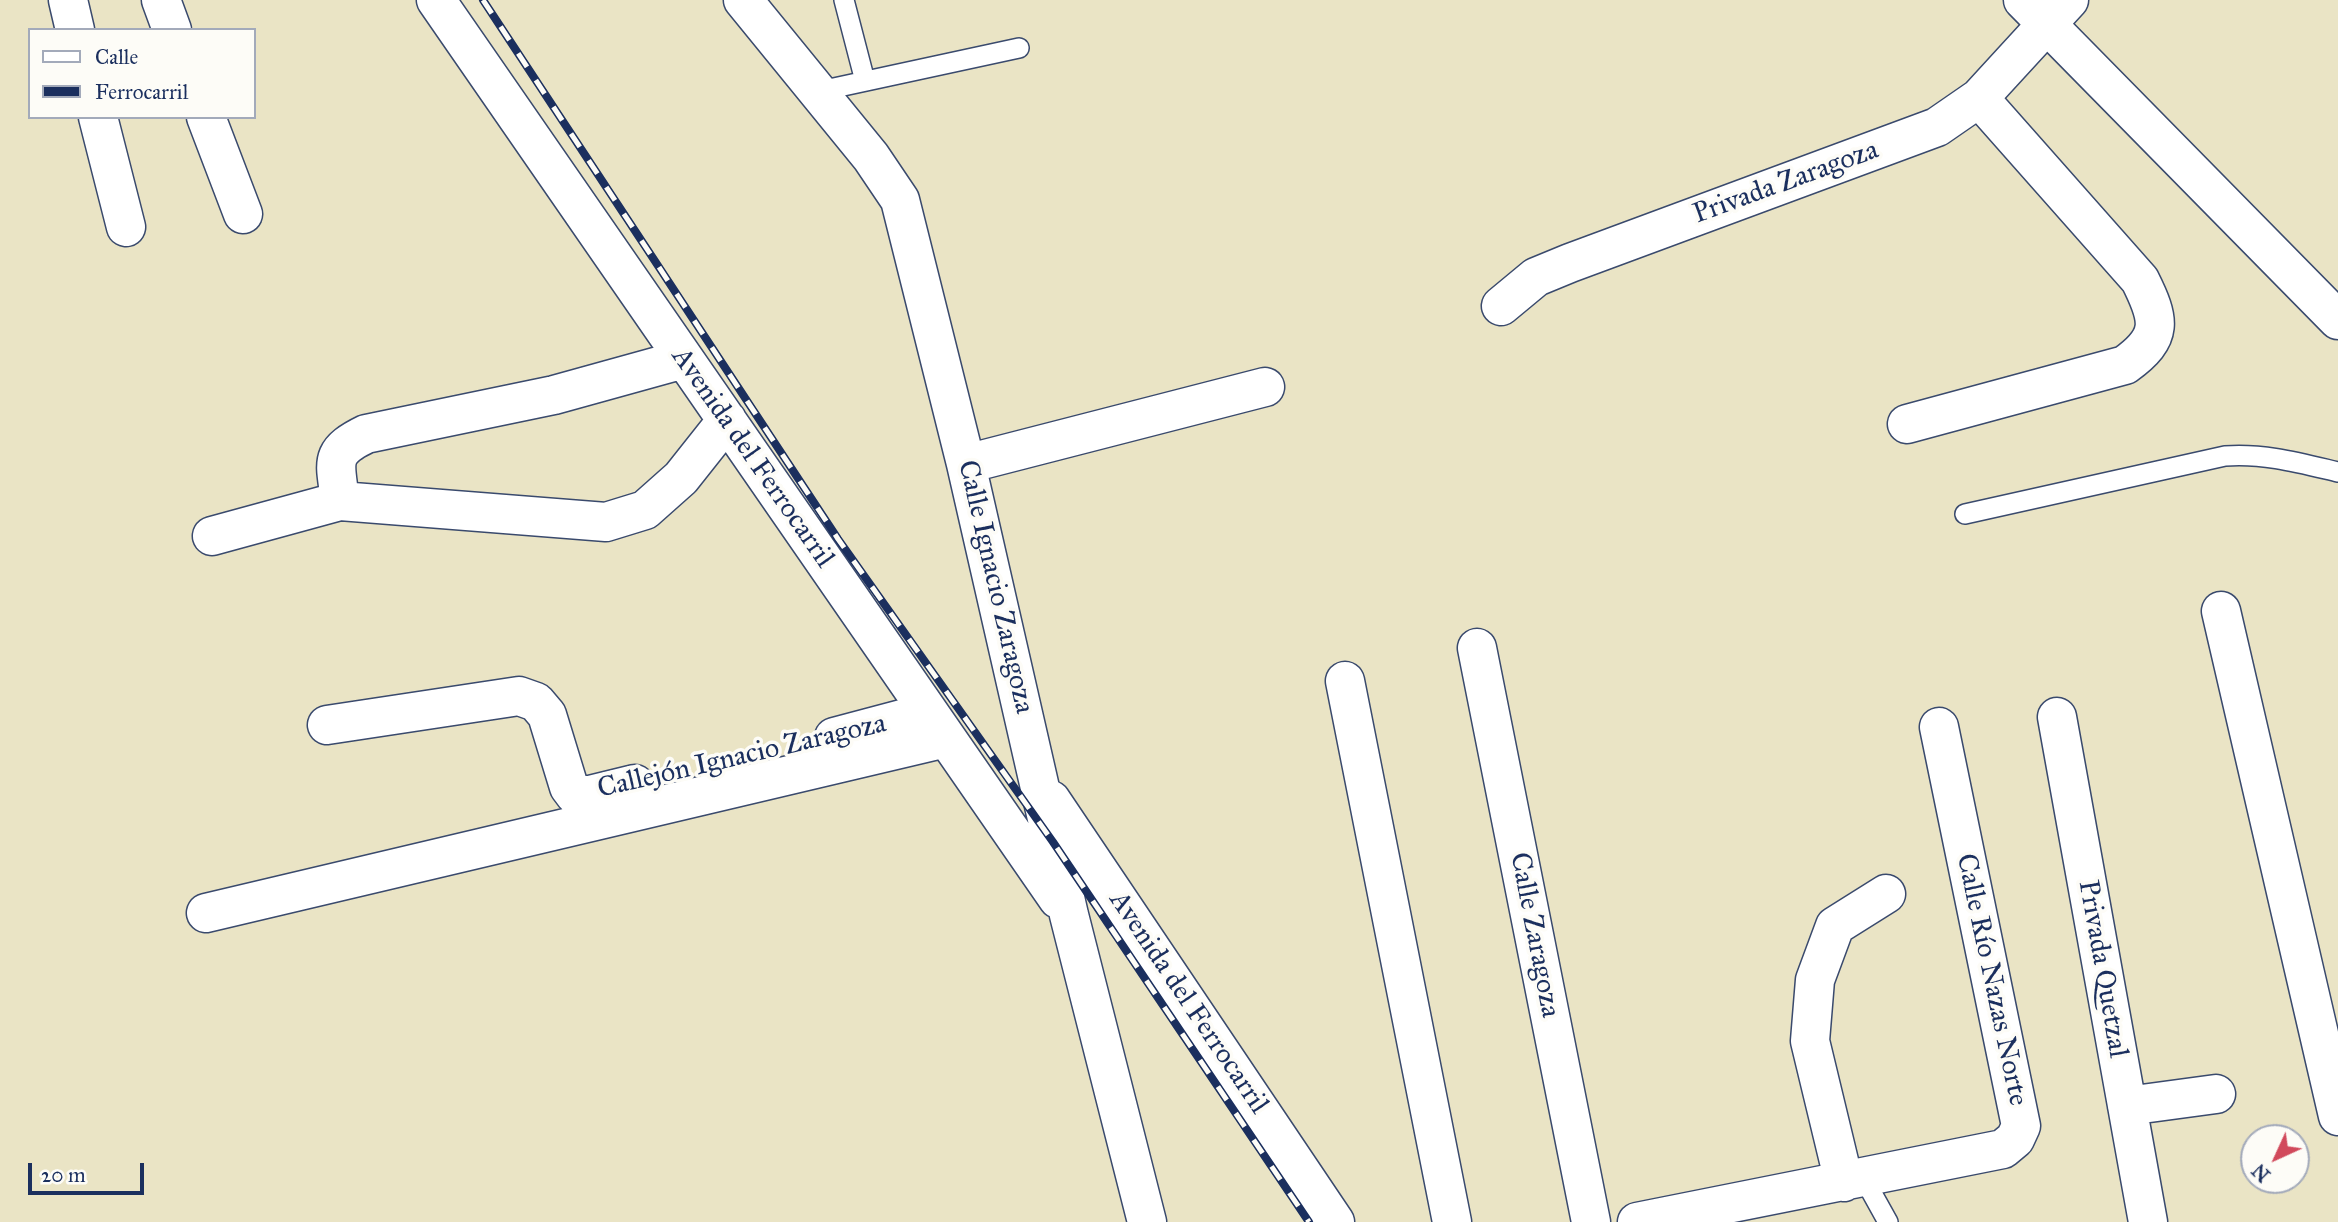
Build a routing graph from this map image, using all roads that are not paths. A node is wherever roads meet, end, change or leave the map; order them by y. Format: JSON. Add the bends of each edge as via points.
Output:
{"nodes":[{"id":1,"x":68,"y":0,"type":"edge"},
{"id":2,"x":161,"y":0,"type":"edge"},
{"id":3,"x":436,"y":0,"type":"edge"},
{"id":4,"x":743,"y":0,"type":"edge"},
{"id":5,"x":844,"y":0,"type":"edge"},
{"id":6,"x":2046,"y":8,"type":"edge"},
{"id":7,"x":75,"y":28,"type":"edge"},
{"id":8,"x":172,"y":28,"type":"edge"},
{"id":9,"x":1019,"y":48,"type":"dead end"},
{"id":10,"x":865,"y":82,"type":"junction"},
{"id":11,"x":820,"y":92,"type":"junction"},
{"id":12,"x":1979,"y":98,"type":"junction"},
{"id":13,"x":99,"y":119,"type":"edge"},
{"id":14,"x":207,"y":119,"type":"edge"},
{"id":15,"x":243,"y":214,"type":"dead end"},
{"id":16,"x":126,"y":227,"type":"dead end"},
{"id":17,"x":1501,"y":306,"type":"dead end"},
{"id":18,"x":2338,"y":320,"type":"edge"},
{"id":19,"x":684,"y":359,"type":"junction"},
{"id":20,"x":1265,"y":387,"type":"dead end"},
{"id":21,"x":727,"y":421,"type":"junction"},
{"id":22,"x":1907,"y":424,"type":"dead end"},
{"id":23,"x":966,"y":464,"type":"junction"},
{"id":24,"x":2338,"y":472,"type":"edge"},
{"id":25,"x":340,"y":501,"type":"junction"},
{"id":26,"x":1965,"y":514,"type":"dead end"},
{"id":27,"x":212,"y":536,"type":"dead end"},
{"id":28,"x":2221,"y":611,"type":"dead end"},
{"id":29,"x":1477,"y":648,"type":"dead end"},
{"id":30,"x":1345,"y":681,"type":"dead end"},
{"id":31,"x":2057,"y":717,"type":"dead end"},
{"id":32,"x":327,"y":725,"type":"dead end"},
{"id":33,"x":937,"y":725,"type":"junction"},
{"id":34,"x":1939,"y":727,"type":"dead end"},
{"id":35,"x":1041,"y":783,"type":"junction"},
{"id":36,"x":1886,"y":894,"type":"dead end"},
{"id":37,"x":206,"y":913,"type":"dead end"},
{"id":38,"x":1069,"y":915,"type":"junction"},
{"id":39,"x":2216,"y":1094,"type":"dead end"},
{"id":40,"x":2337,"y":1102,"type":"edge"},
{"id":41,"x":2127,"y":1106,"type":"junction"},
{"id":42,"x":1853,"y":1180,"type":"junction"},
{"id":43,"x":1147,"y":1222,"type":"edge"},
{"id":44,"x":1335,"y":1222,"type":"edge"},
{"id":45,"x":1452,"y":1222,"type":"edge"},
{"id":46,"x":1591,"y":1222,"type":"edge"},
{"id":47,"x":1637,"y":1222,"type":"edge"},
{"id":48,"x":1888,"y":1222,"type":"edge"},
{"id":49,"x":2148,"y":1222,"type":"edge"}],
"edges":[{"from":1,"to":7,"type":"street"},
{"from":2,"to":8,"type":"street"},
{"from":3,"to":19,"type":"street","name":"Avenida del Ferrocarril"},
{"from":4,"to":11,"type":"street","name":"Calle Ignacio Zaragoza"},
{"from":5,"to":10,"type":"lane"},
{"from":6,"to":12,"type":"street","name":"Privada Zaragoza"},
{"from":6,"to":18,"type":"street"},
{"from":9,"to":10,"type":"lane"},
{"from":10,"to":11,"type":"lane"},
{"from":11,"to":23,"type":"street","name":"Calle Ignacio Zaragoza","via":[[900,200]]},
{"from":12,"to":17,"type":"street","name":"Privada Zaragoza","via":[[1937,127],[1536,277]]},
{"from":12,"to":22,"type":"street","via":[[2140,280],[2152,305],[2156,331],[2147,350],[2125,365]]},
{"from":13,"to":16,"type":"street"},
{"from":14,"to":15,"type":"street"},
{"from":19,"to":21,"type":"street","name":"Avenida del Ferrocarril"},
{"from":19,"to":25,"type":"street","via":[[554,395],[366,434],[344,445],[335,459]]},
{"from":20,"to":23,"type":"street"},
{"from":21,"to":25,"type":"street","via":[[681,478],[645,510],[606,522]]},
{"from":21,"to":33,"type":"street","name":"Avenida del Ferrocarril"},
{"from":23,"to":35,"type":"street","name":"Calle Ignacio Zaragoza"},
{"from":24,"to":26,"type":"lane","via":[[2251,454],[2225,456]]},
{"from":25,"to":27,"type":"street"},
{"from":28,"to":40,"type":"street"},
{"from":29,"to":46,"type":"street","name":"Calle Zaragoza"},
{"from":30,"to":45,"type":"street"},
{"from":31,"to":41,"type":"street","name":"Privada Quetzal"},
{"from":32,"to":33,"type":"street","name":"Callejón Ignacio Zaragoza","via":[[519,696],[536,702],[547,715],[569,787],[575,795],[590,795]]},
{"from":33,"to":37,"type":"street"},
{"from":33,"to":38,"type":"street","name":"Avenida del Ferrocarril"},
{"from":34,"to":42,"type":"street","name":"Calle Río Nazas Norte","via":[[2021,1126],[2003,1149]]},
{"from":35,"to":38,"type":"street","name":"Calle Ignacio Zaragoza"},
{"from":35,"to":44,"type":"street","name":"Avenida del Ferrocarril"},
{"from":36,"to":42,"type":"street","via":[[1835,926],[1815,981],[1810,1041]]},
{"from":38,"to":43,"type":"street","name":"Calle Ignacio Zaragoza"},
{"from":39,"to":41,"type":"street"},
{"from":41,"to":49,"type":"street","name":"Privada Quetzal"},
{"from":42,"to":47,"type":"street","name":"Calle Río Nazas Norte"},
{"from":42,"to":48,"type":"lane"}]}
